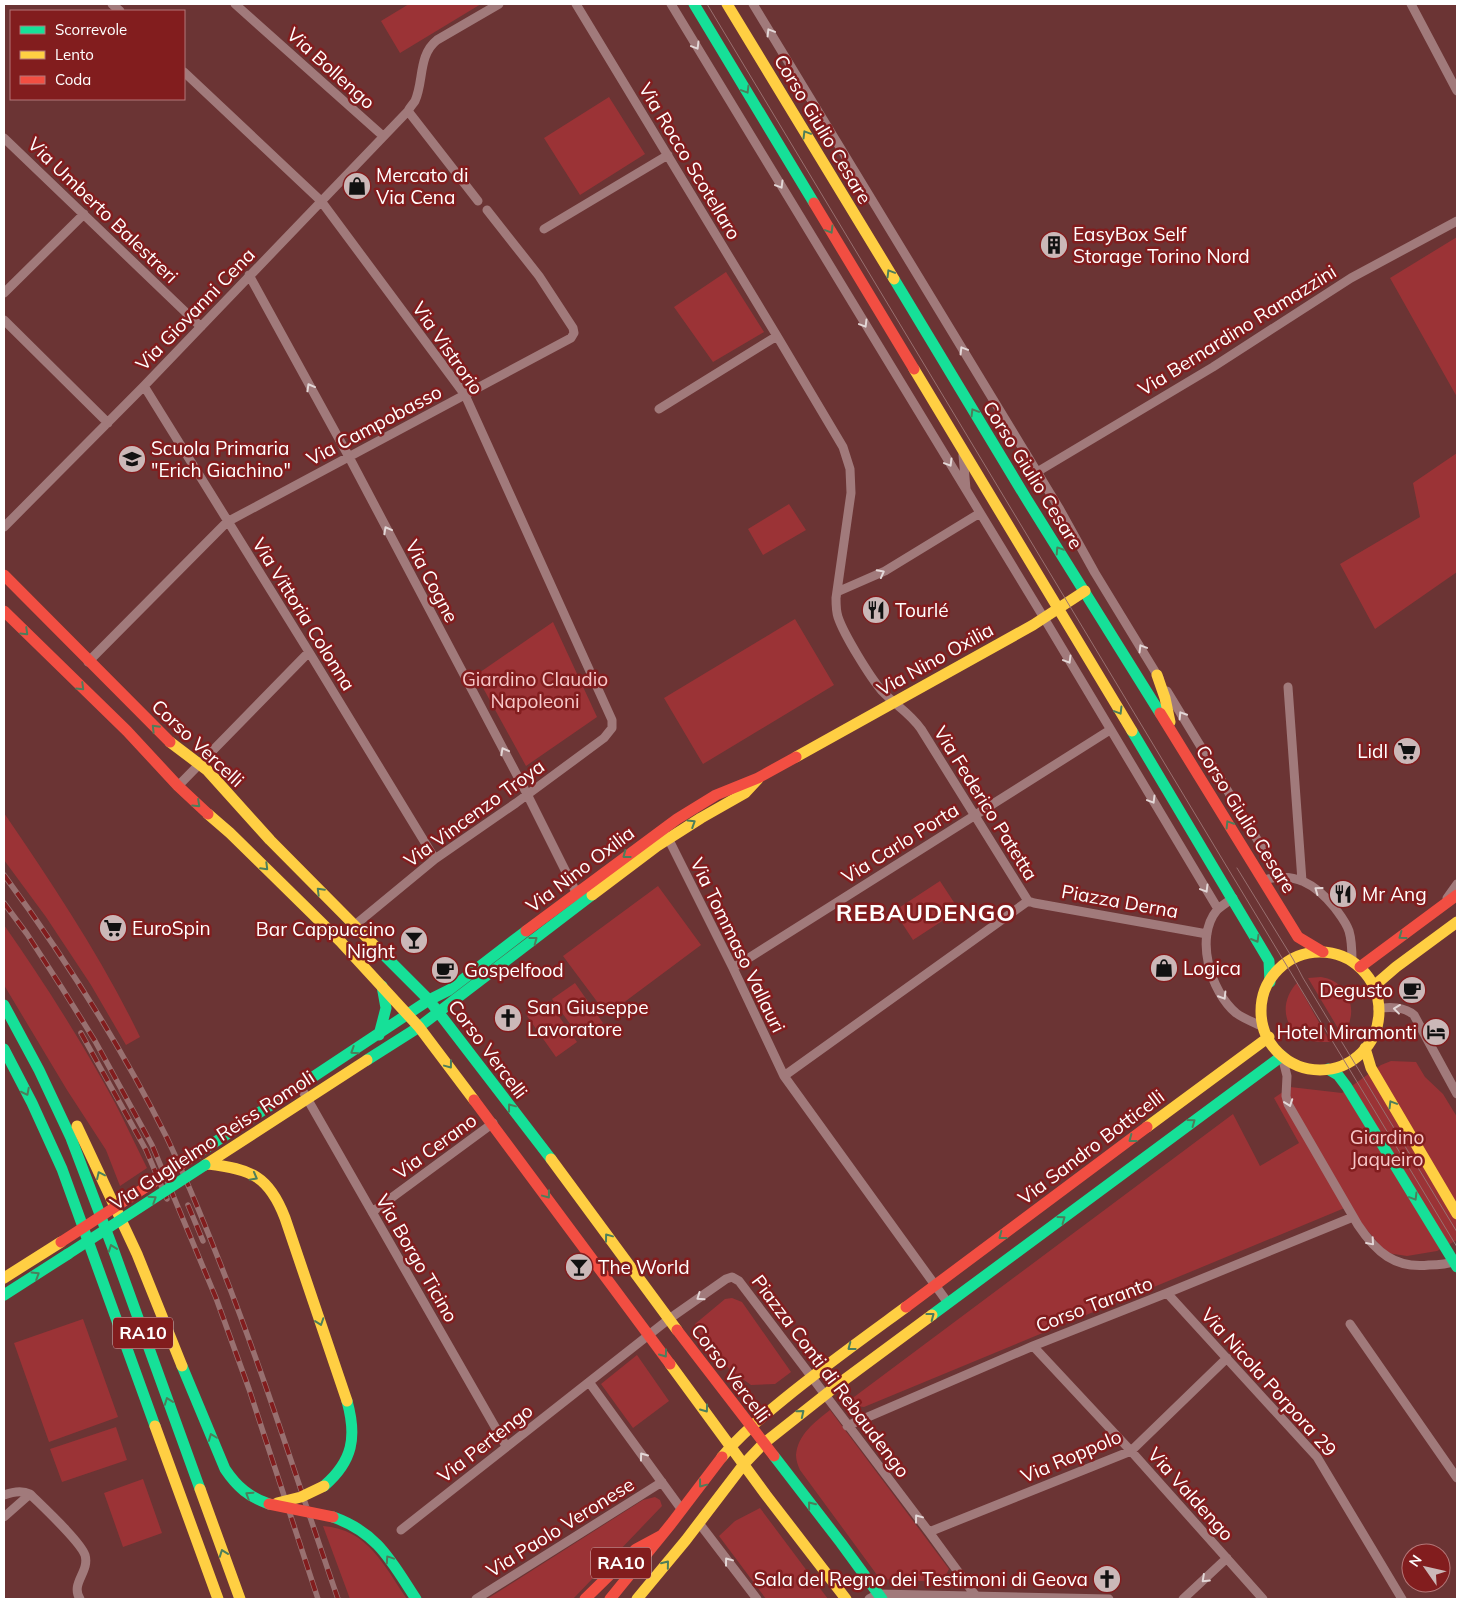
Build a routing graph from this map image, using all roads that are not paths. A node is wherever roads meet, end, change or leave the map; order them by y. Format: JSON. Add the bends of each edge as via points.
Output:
{"nodes":[{"id":1,"x":235,"y":4,"type":"edge"},
{"id":2,"x":499,"y":4,"type":"edge"},
{"id":3,"x":576,"y":4,"type":"edge"},
{"id":4,"x":671,"y":4,"type":"edge"},
{"id":5,"x":694,"y":4,"type":"edge"},
{"id":6,"x":727,"y":4,"type":"edge"},
{"id":7,"x":753,"y":4,"type":"edge"},
{"id":8,"x":1411,"y":4,"type":"edge"},
{"id":9,"x":185,"y":73,"type":"edge"},
{"id":10,"x":1457,"y":91,"type":"edge"},
{"id":11,"x":408,"y":111,"type":"junction"},
{"id":12,"x":383,"y":136,"type":"junction"},
{"id":13,"x":4,"y":138,"type":"edge"},
{"id":14,"x":668,"y":155,"type":"junction"},
{"id":15,"x":321,"y":201,"type":"junction"},
{"id":16,"x":478,"y":201,"type":"dead end"},
{"id":17,"x":487,"y":210,"type":"dead end"},
{"id":18,"x":84,"y":214,"type":"junction"},
{"id":19,"x":1457,"y":221,"type":"edge"},
{"id":20,"x":544,"y":229,"type":"dead end"},
{"id":21,"x":249,"y":275,"type":"junction"},
{"id":22,"x":4,"y":293,"type":"edge"},
{"id":23,"x":4,"y":320,"type":"edge"},
{"id":24,"x":201,"y":327,"type":"junction"},
{"id":25,"x":777,"y":336,"type":"junction"},
{"id":26,"x":144,"y":386,"type":"junction"},
{"id":27,"x":465,"y":395,"type":"junction"},
{"id":28,"x":659,"y":409,"type":"dead end"},
{"id":29,"x":108,"y":423,"type":"junction"},
{"id":30,"x":962,"y":449,"type":"junction"},
{"id":31,"x":349,"y":457,"type":"junction"},
{"id":32,"x":1038,"y":472,"type":"junction"},
{"id":33,"x":967,"y":492,"type":"junction"},
{"id":34,"x":980,"y":513,"type":"junction"},
{"id":35,"x":227,"y":522,"type":"junction"},
{"id":36,"x":4,"y":527,"type":"edge"},
{"id":37,"x":4,"y":575,"type":"edge"},
{"id":38,"x":1101,"y":581,"type":"junction"},
{"id":39,"x":1085,"y":591,"type":"junction"},
{"id":40,"x":837,"y":592,"type":"junction"},
{"id":41,"x":1058,"y":609,"type":"junction"},
{"id":42,"x":4,"y":611,"type":"edge"},
{"id":43,"x":1044,"y":618,"type":"junction"},
{"id":44,"x":309,"y":652,"type":"junction"},
{"id":45,"x":88,"y":662,"type":"junction"},
{"id":46,"x":1157,"y":675,"type":"junction"},
{"id":47,"x":1288,"y":686,"type":"dead end"},
{"id":48,"x":894,"y":702,"type":"junction"},
{"id":49,"x":612,"y":728,"type":"joint"},
{"id":50,"x":1110,"y":730,"type":"junction"},
{"id":51,"x":1172,"y":731,"type":"junction"},
{"id":52,"x":199,"y":763,"type":"junction"},
{"id":53,"x":178,"y":786,"type":"junction"},
{"id":54,"x":527,"y":794,"type":"junction"},
{"id":55,"x":974,"y":816,"type":"junction"},
{"id":56,"x":1244,"y":818,"type":"junction"},
{"id":57,"x":665,"y":833,"type":"junction"},
{"id":58,"x":1246,"y":852,"type":"junction"},
{"id":59,"x":435,"y":859,"type":"junction"},
{"id":60,"x":1280,"y":877,"type":"junction"},
{"id":61,"x":1264,"y":880,"type":"junction"},
{"id":62,"x":1302,"y":881,"type":"junction"},
{"id":63,"x":1457,"y":884,"type":"edge"},
{"id":64,"x":1457,"y":895,"type":"edge"},
{"id":65,"x":579,"y":898,"type":"junction"},
{"id":66,"x":1232,"y":898,"type":"junction"},
{"id":67,"x":1028,"y":901,"type":"junction"},
{"id":68,"x":1441,"y":907,"type":"junction"},
{"id":69,"x":1218,"y":909,"type":"junction"},
{"id":70,"x":1455,"y":924,"type":"edge"},
{"id":71,"x":355,"y":925,"type":"junction"},
{"id":72,"x":1207,"y":934,"type":"junction"},
{"id":73,"x":1323,"y":952,"type":"junction"},
{"id":74,"x":1356,"y":965,"type":"junction"},
{"id":75,"x":733,"y":968,"type":"junction"},
{"id":76,"x":1270,"y":982,"type":"junction"},
{"id":77,"x":382,"y":986,"type":"junction"},
{"id":78,"x":1374,"y":986,"type":"junction"},
{"id":79,"x":429,"y":1000,"type":"junction"},
{"id":80,"x":4,"y":1005,"type":"edge"},
{"id":81,"x":1378,"y":1009,"type":"junction"},
{"id":82,"x":439,"y":1013,"type":"junction"},
{"id":83,"x":409,"y":1015,"type":"junction"},
{"id":84,"x":419,"y":1027,"type":"junction"},
{"id":85,"x":1266,"y":1032,"type":"junction"},
{"id":86,"x":379,"y":1035,"type":"junction"},
{"id":87,"x":1366,"y":1048,"type":"junction"},
{"id":88,"x":4,"y":1049,"type":"edge"},
{"id":89,"x":1282,"y":1056,"type":"junction"},
{"id":90,"x":1328,"y":1069,"type":"junction"},
{"id":91,"x":39,"y":1070,"type":"junction"},
{"id":92,"x":784,"y":1076,"type":"junction"},
{"id":93,"x":300,"y":1086,"type":"junction"},
{"id":94,"x":1456,"y":1090,"type":"edge"},
{"id":95,"x":308,"y":1099,"type":"junction"},
{"id":96,"x":493,"y":1123,"type":"junction"},
{"id":97,"x":207,"y":1164,"type":"junction"},
{"id":98,"x":372,"y":1212,"type":"junction"},
{"id":99,"x":1457,"y":1214,"type":"edge"},
{"id":100,"x":1353,"y":1217,"type":"junction"},
{"id":101,"x":1456,"y":1264,"type":"edge"},
{"id":102,"x":4,"y":1278,"type":"edge"},
{"id":103,"x":935,"y":1286,"type":"junction"},
{"id":104,"x":1168,"y":1293,"type":"junction"},
{"id":105,"x":4,"y":1296,"type":"edge"},
{"id":106,"x":948,"y":1303,"type":"junction"},
{"id":107,"x":669,"y":1319,"type":"junction"},
{"id":108,"x":1350,"y":1324,"type":"dead end"},
{"id":109,"x":650,"y":1334,"type":"junction"},
{"id":110,"x":1033,"y":1346,"type":"junction"},
{"id":111,"x":1227,"y":1358,"type":"junction"},
{"id":112,"x":811,"y":1377,"type":"junction"},
{"id":113,"x":589,"y":1382,"type":"junction"},
{"id":114,"x":824,"y":1395,"type":"junction"},
{"id":115,"x":154,"y":1425,"type":"junction"},
{"id":116,"x":848,"y":1426,"type":"junction"},
{"id":117,"x":750,"y":1427,"type":"junction"},
{"id":118,"x":763,"y":1444,"type":"junction"},
{"id":119,"x":506,"y":1446,"type":"junction"},
{"id":120,"x":731,"y":1446,"type":"junction"},
{"id":121,"x":1131,"y":1451,"type":"junction"},
{"id":122,"x":744,"y":1464,"type":"junction"},
{"id":123,"x":1457,"y":1478,"type":"edge"},
{"id":124,"x":662,"y":1482,"type":"junction"},
{"id":125,"x":30,"y":1494,"type":"junction"},
{"id":126,"x":4,"y":1495,"type":"edge"},
{"id":127,"x":270,"y":1504,"type":"junction"},
{"id":128,"x":682,"y":1510,"type":"junction"},
{"id":129,"x":4,"y":1517,"type":"edge"},
{"id":130,"x":699,"y":1523,"type":"junction"},
{"id":131,"x":401,"y":1530,"type":"dead end"},
{"id":132,"x":929,"y":1532,"type":"junction"},
{"id":133,"x":662,"y":1535,"type":"junction"},
{"id":134,"x":1227,"y":1558,"type":"junction"},
{"id":135,"x":877,"y":1598,"type":"edge"},
{"id":136,"x":976,"y":1598,"type":"edge"},
{"id":137,"x":80,"y":1599,"type":"edge"},
{"id":138,"x":207,"y":1599,"type":"edge"},
{"id":139,"x":218,"y":1599,"type":"edge"},
{"id":140,"x":240,"y":1599,"type":"edge"},
{"id":141,"x":416,"y":1599,"type":"edge"},
{"id":142,"x":476,"y":1599,"type":"edge"},
{"id":143,"x":585,"y":1599,"type":"edge"},
{"id":144,"x":610,"y":1599,"type":"edge"},
{"id":145,"x":637,"y":1599,"type":"edge"},
{"id":146,"x":756,"y":1599,"type":"edge"},
{"id":147,"x":846,"y":1599,"type":"edge"},
{"id":148,"x":1109,"y":1599,"type":"edge"},
{"id":149,"x":1183,"y":1599,"type":"edge"},
{"id":150,"x":1264,"y":1599,"type":"edge"},
{"id":151,"x":1402,"y":1599,"type":"edge"}],
"edges":[{"from":1,"to":12,"type":"street","name":"Via Bollengo"},
{"from":2,"to":11,"type":"street","name":"Via Giovanni Cena","via":[[430,46],[416,97]]},
{"from":3,"to":14,"type":"street","name":"Via Rocco Scotellaro"},
{"from":4,"to":33,"type":"street","one_way":true},
{"from":5,"to":30,"type":"main road","one_way":true},
{"from":39,"to":6,"type":"main road","name":"Corso Giulio Cesare","one_way":true},
{"from":32,"to":7,"type":"street","name":"Corso Giulio Cesare","one_way":true},
{"from":8,"to":10,"type":"street"},
{"from":9,"to":15,"type":"street","name":"Via Vistrorio"},
{"from":11,"to":12,"type":"street","name":"Via Giovanni Cena"},
{"from":11,"to":16,"type":"street"},
{"from":12,"to":15,"type":"street","name":"Via Giovanni Cena"},
{"from":13,"to":18,"type":"street","name":"Via Umberto Balestreri"},
{"from":14,"to":20,"type":"street"},
{"from":14,"to":25,"type":"street","name":"Via Rocco Scotellaro"},
{"from":15,"to":21,"type":"street","name":"Via Giovanni Cena"},
{"from":15,"to":27,"type":"street","name":"Via Vistrorio"},
{"from":17,"to":27,"type":"street","name":"Via Campobasso","via":[[540,276],[574,332],[567,341]]},
{"from":18,"to":22,"type":"street"},
{"from":18,"to":24,"type":"street","name":"Via Umberto Balestreri"},
{"from":19,"to":32,"type":"street","name":"Via Bernardino Ramazzini","via":[[1351,278],[1213,367]]},
{"from":21,"to":24,"type":"street","name":"Via Giovanni Cena"},
{"from":31,"to":21,"type":"street","name":"Via Cogne","one_way":true},
{"from":23,"to":29,"type":"street"},
{"from":24,"to":26,"type":"street","name":"Via Giovanni Cena"},
{"from":25,"to":28,"type":"street"},
{"from":25,"to":40,"type":"street","name":"Via Rocco Scotellaro","via":[[838,438],[850,469],[850,500]]},
{"from":26,"to":29,"type":"street","name":"Via Giovanni Cena"},
{"from":26,"to":35,"type":"street","name":"Via Vittoria Colonna"},
{"from":27,"to":31,"type":"street","name":"Via Campobasso"},
{"from":27,"to":49,"type":"street","name":"Via Vistrorio","via":[[610,714]]},
{"from":29,"to":36,"type":"street","name":"Via Giovanni Cena"},
{"from":30,"to":33,"type":"street"},
{"from":30,"to":41,"type":"main road"},
{"from":31,"to":35,"type":"street","name":"Via Campobasso"},
{"from":54,"to":31,"type":"street","name":"Via Cogne","one_way":true},
{"from":32,"to":38,"type":"street","name":"Corso Giulio Cesare"},
{"from":33,"to":34,"type":"street"},
{"from":40,"to":34,"type":"street","one_way":true,"via":[[885,570]]},
{"from":34,"to":43,"type":"street"},
{"from":35,"to":44,"type":"street","name":"Via Vittoria Colonna"},
{"from":35,"to":45,"type":"street","name":"Via Campobasso"},
{"from":37,"to":45,"type":"main road","name":"Corso Vercelli"},
{"from":38,"to":39,"type":"street","name":"Via Nino Oxilia"},
{"from":46,"to":38,"type":"street","name":"Corso Giulio Cesare","one_way":true},
{"from":39,"to":41,"type":"main road","name":"Via Nino Oxilia"},
{"from":39,"to":51,"type":"main road","name":"Corso Giulio Cesare"},
{"from":40,"to":48,"type":"street","name":"Via Rocco Scotellaro","via":[[837,613],[843,630],[875,682]]},
{"from":41,"to":43,"type":"main road","name":"Via Nino Oxilia"},
{"from":41,"to":66,"type":"main road","one_way":true},
{"from":42,"to":53,"type":"main road","one_way":true,"via":[[127,731]]},
{"from":43,"to":48,"type":"main road","name":"Via Nino Oxilia"},
{"from":43,"to":50,"type":"street","one_way":true},
{"from":44,"to":52,"type":"street"},
{"from":44,"to":59,"type":"street","name":"Via Vittoria Colonna"},
{"from":52,"to":45,"type":"main road","name":"Corso Vercelli","one_way":true,"via":[[171,744]]},
{"from":46,"to":51,"type":"main road","via":[[1166,698]]},
{"from":56,"to":46,"type":"street","name":"Corso Giulio Cesare","one_way":true},
{"from":47,"to":62,"type":"street"},
{"from":48,"to":55,"type":"street","name":"Via Federico Patetta","via":[[919,725]]},
{"from":48,"to":57,"type":"main road","name":"Via Nino Oxilia","via":[[758,778],[738,784],[694,808]]},
{"from":49,"to":54,"type":"street","name":"Via Vincenzo Troya","via":[[604,738]]},
{"from":50,"to":55,"type":"street","name":"Via Carlo Porta"},
{"from":50,"to":69,"type":"street","one_way":true},
{"from":58,"to":51,"type":"main road","name":"Corso Giulio Cesare","one_way":true},
{"from":52,"to":53,"type":"street"},
{"from":71,"to":52,"type":"main road","name":"Corso Vercelli","one_way":true},
{"from":53,"to":77,"type":"main road","one_way":true,"via":[[230,833]]},
{"from":54,"to":59,"type":"street","name":"Via Vincenzo Troya"},
{"from":54,"to":65,"type":"street","name":"Via Cogne"},
{"from":55,"to":67,"type":"street","name":"Via Federico Patetta"},
{"from":55,"to":75,"type":"street","name":"Via Carlo Porta"},
{"from":56,"to":58,"type":"street"},
{"from":56,"to":60,"type":"street","name":"Corso Giulio Cesare"},
{"from":57,"to":65,"type":"main road","name":"Via Nino Oxilia"},
{"from":57,"to":75,"type":"street","name":"Via Tommaso Vallauri"},
{"from":58,"to":61,"type":"main road","name":"Corso Giulio Cesare"},
{"from":59,"to":71,"type":"street","name":"Via Vincenzo Troya"},
{"from":60,"to":61,"type":"street"},
{"from":60,"to":62,"type":"street"},
{"from":61,"to":73,"type":"main road","name":"Corso Giulio Cesare","via":[[1298,937]]},
{"from":74,"to":62,"type":"street","one_way":true,"via":[[1341,916],[1320,891]]},
{"from":63,"to":68,"type":"street"},
{"from":64,"to":68,"type":"main road"},
{"from":65,"to":79,"type":"main road","name":"Via Nino Oxilia"},
{"from":82,"to":65,"type":"main road","name":"Via Nino Oxilia","one_way":true},
{"from":66,"to":69,"type":"street"},
{"from":66,"to":76,"type":"main road","one_way":true,"via":[[1268,961]]},
{"from":67,"to":72,"type":"street","name":"Piazza Derna"},
{"from":67,"to":92,"type":"street","name":"Via Federico Patetta"},
{"from":68,"to":74,"type":"main road","one_way":true},
{"from":69,"to":72,"type":"street"},
{"from":70,"to":78,"type":"main road"},
{"from":71,"to":79,"type":"main road","name":"Corso Vercelli"},
{"from":72,"to":85,"type":"street","one_way":true,"via":[[1209,967],[1218,988],[1240,1016]]},
{"from":73,"to":74,"type":"main road","via":[[1338,955]]},
{"from":73,"to":76,"type":"main road","via":[[1308,953],[1289,961]]},
{"from":74,"to":78,"type":"main road"},
{"from":75,"to":92,"type":"street","name":"Via Tommaso Vallauri"},
{"from":76,"to":85,"type":"main road","via":[[1262,1006]]},
{"from":77,"to":83,"type":"main road"},
{"from":77,"to":86,"type":"main road","via":[[386,1008]]},
{"from":78,"to":81,"type":"main road"},
{"from":79,"to":82,"type":"main road","name":"Corso Vercelli"},
{"from":79,"to":83,"type":"main road","name":"Via Guglielmo Reiss Romoli"},
{"from":80,"to":91,"type":"main road","number":"RA10"},
{"from":81,"to":87,"type":"main road","via":[[1376,1027]]},
{"from":94,"to":81,"type":"street","one_way":true,"via":[[1414,1015],[1400,1008]]},
{"from":82,"to":84,"type":"main road","name":"Via Guglielmo Reiss Romoli"},
{"from":107,"to":82,"type":"main road","name":"Corso Vercelli","one_way":true},
{"from":83,"to":84,"type":"main road"},
{"from":83,"to":86,"type":"main road","name":"Via Guglielmo Reiss Romoli"},
{"from":84,"to":95,"type":"main road","name":"Via Guglielmo Reiss Romoli"},
{"from":84,"to":96,"type":"main road","one_way":true},
{"from":85,"to":89,"type":"main road"},
{"from":85,"to":103,"type":"main road","name":"Via Sandro Botticelli","one_way":true},
{"from":86,"to":93,"type":"main road","name":"Via Guglielmo Reiss Romoli","one_way":true},
{"from":87,"to":90,"type":"main road","via":[[1346,1064]]},
{"from":99,"to":87,"type":"main road","one_way":true,"via":[[1370,1068]]},
{"from":88,"to":115,"type":"main road","number":"RA10","one_way":true,"via":[[62,1169]]},
{"from":89,"to":90,"type":"main road","via":[[1306,1068]]},
{"from":89,"to":100,"type":"street","one_way":true,"via":[[1288,1104]]},
{"from":106,"to":89,"type":"main road","one_way":true},
{"from":90,"to":101,"type":"main road","one_way":true,"via":[[1338,1075],[1347,1087]]},
{"from":127,"to":91,"type":"main road","number":"RA10","one_way":true,"via":[[245,1493],[234,1483],[221,1461],[137,1254],[86,1143]]},
{"from":140,"to":91,"type":"main road","number":"RA10","one_way":true,"via":[[71,1138]]},
{"from":92,"to":103,"type":"street"},
{"from":93,"to":95,"type":"street","name":"Via Borgo Ticino"},
{"from":93,"to":102,"type":"main road","name":"Via Guglielmo Reiss Romoli","bridge":true},
{"from":95,"to":97,"type":"main road","name":"Via Guglielmo Reiss Romoli"},
{"from":95,"to":98,"type":"street","name":"Via Borgo Ticino"},
{"from":96,"to":98,"type":"street","name":"Via Cerano"},
{"from":96,"to":109,"type":"main road","one_way":true},
{"from":105,"to":97,"type":"main road","name":"Via Guglielmo Reiss Romoli","one_way":true,"bridge":true},
{"from":97,"to":127,"type":"main road","one_way":true,"bridge":true,"via":[[225,1165],[260,1179],[276,1198],[354,1422],[348,1458],[333,1480],[315,1492],[291,1501]]},
{"from":98,"to":119,"type":"street","name":"Via Borgo Ticino"},
{"from":100,"to":101,"type":"street","one_way":true,"via":[[1376,1248],[1394,1261],[1416,1266]]},
{"from":100,"to":104,"type":"street","name":"Corso Taranto"},
{"from":103,"to":106,"type":"street"},
{"from":103,"to":112,"type":"main road","name":"Via Sandro Botticelli","one_way":true},
{"from":104,"to":110,"type":"street","name":"Corso Taranto"},
{"from":104,"to":111,"type":"street","name":"Via Nicola Porpora 29"},
{"from":114,"to":106,"type":"main road","one_way":true},
{"from":107,"to":109,"type":"street","name":"Piazza Conti di Rebaudengo"},
{"from":112,"to":107,"type":"street","name":"Piazza Conti di Rebaudengo","one_way":true,"via":[[735,1278],[729,1277]]},
{"from":107,"to":117,"type":"main road","name":"Corso Vercelli"},
{"from":108,"to":123,"type":"street"},
{"from":109,"to":113,"type":"street","name":"Piazza Conti di Rebaudengo"},
{"from":109,"to":120,"type":"main road","one_way":true},
{"from":110,"to":116,"type":"street","name":"Corso Taranto"},
{"from":110,"to":121,"type":"street","name":"Via Valdengo"},
{"from":111,"to":121,"type":"street","name":"Via Roppolo"},
{"from":111,"to":151,"type":"street","name":"Via Nicola Porpora 29","via":[[1317,1457]]},
{"from":112,"to":114,"type":"street","name":"Piazza Conti di Rebaudengo"},
{"from":112,"to":117,"type":"main road","name":"Via Sandro Botticelli"},
{"from":113,"to":119,"type":"street","name":"Via Pertengo"},
{"from":124,"to":113,"type":"street","one_way":true},
{"from":114,"to":116,"type":"street","name":"Piazza Conti di Rebaudengo"},
{"from":118,"to":114,"type":"main road","one_way":true},
{"from":115,"to":138,"type":"main road","number":"RA10"},
{"from":115,"to":139,"type":"main road","number":"RA10"},
{"from":132,"to":116,"type":"street","name":"Piazza Conti di Rebaudengo","one_way":true},
{"from":117,"to":118,"type":"main road","name":"Corso Vercelli"},
{"from":117,"to":120,"type":"main road","name":"Via Sandro Botticelli"},
{"from":118,"to":122,"type":"main road"},
{"from":135,"to":118,"type":"main road","name":"Corso Vercelli","one_way":true,"via":[[841,1543]]},
{"from":119,"to":131,"type":"street","name":"Via Pertengo"},
{"from":120,"to":122,"type":"main road"},
{"from":120,"to":128,"type":"main road","name":"Via Sandro Botticelli","one_way":true},
{"from":121,"to":132,"type":"street","name":"Via Roppolo"},
{"from":121,"to":134,"type":"street","name":"Via Valdengo"},
{"from":122,"to":130,"type":"main road"},
{"from":122,"to":147,"type":"main road"},
{"from":124,"to":128,"type":"street"},
{"from":124,"to":142,"type":"street","name":"Via Paolo Veronese"},
{"from":125,"to":126,"type":"street","via":[[12,1492]]},
{"from":125,"to":129,"type":"street"},
{"from":125,"to":137,"type":"street","via":[[79,1545],[85,1556],[86,1568],[78,1580],[76,1594]]},
{"from":141,"to":127,"type":"main road","number":"RA10","one_way":true,"bridge":true,"via":[[367,1533],[347,1521]]},
{"from":128,"to":133,"type":"main road","name":"Via Sandro Botticelli"},
{"from":145,"to":130,"type":"main road","one_way":true},
{"from":146,"to":130,"type":"street","one_way":true},
{"from":132,"to":136,"type":"street","name":"Piazza Conti di Rebaudengo"},
{"from":133,"to":143,"type":"main road","number":"RA10","via":[[636,1550]]},
{"from":133,"to":144,"type":"main road","name":"Via Sandro Botticelli"},
{"from":134,"to":149,"type":"street","one_way":true},
{"from":134,"to":150,"type":"street","name":"Via Valdengo"},
{"from":135,"to":136,"type":"street"},
{"from":136,"to":148,"type":"street"}]}
